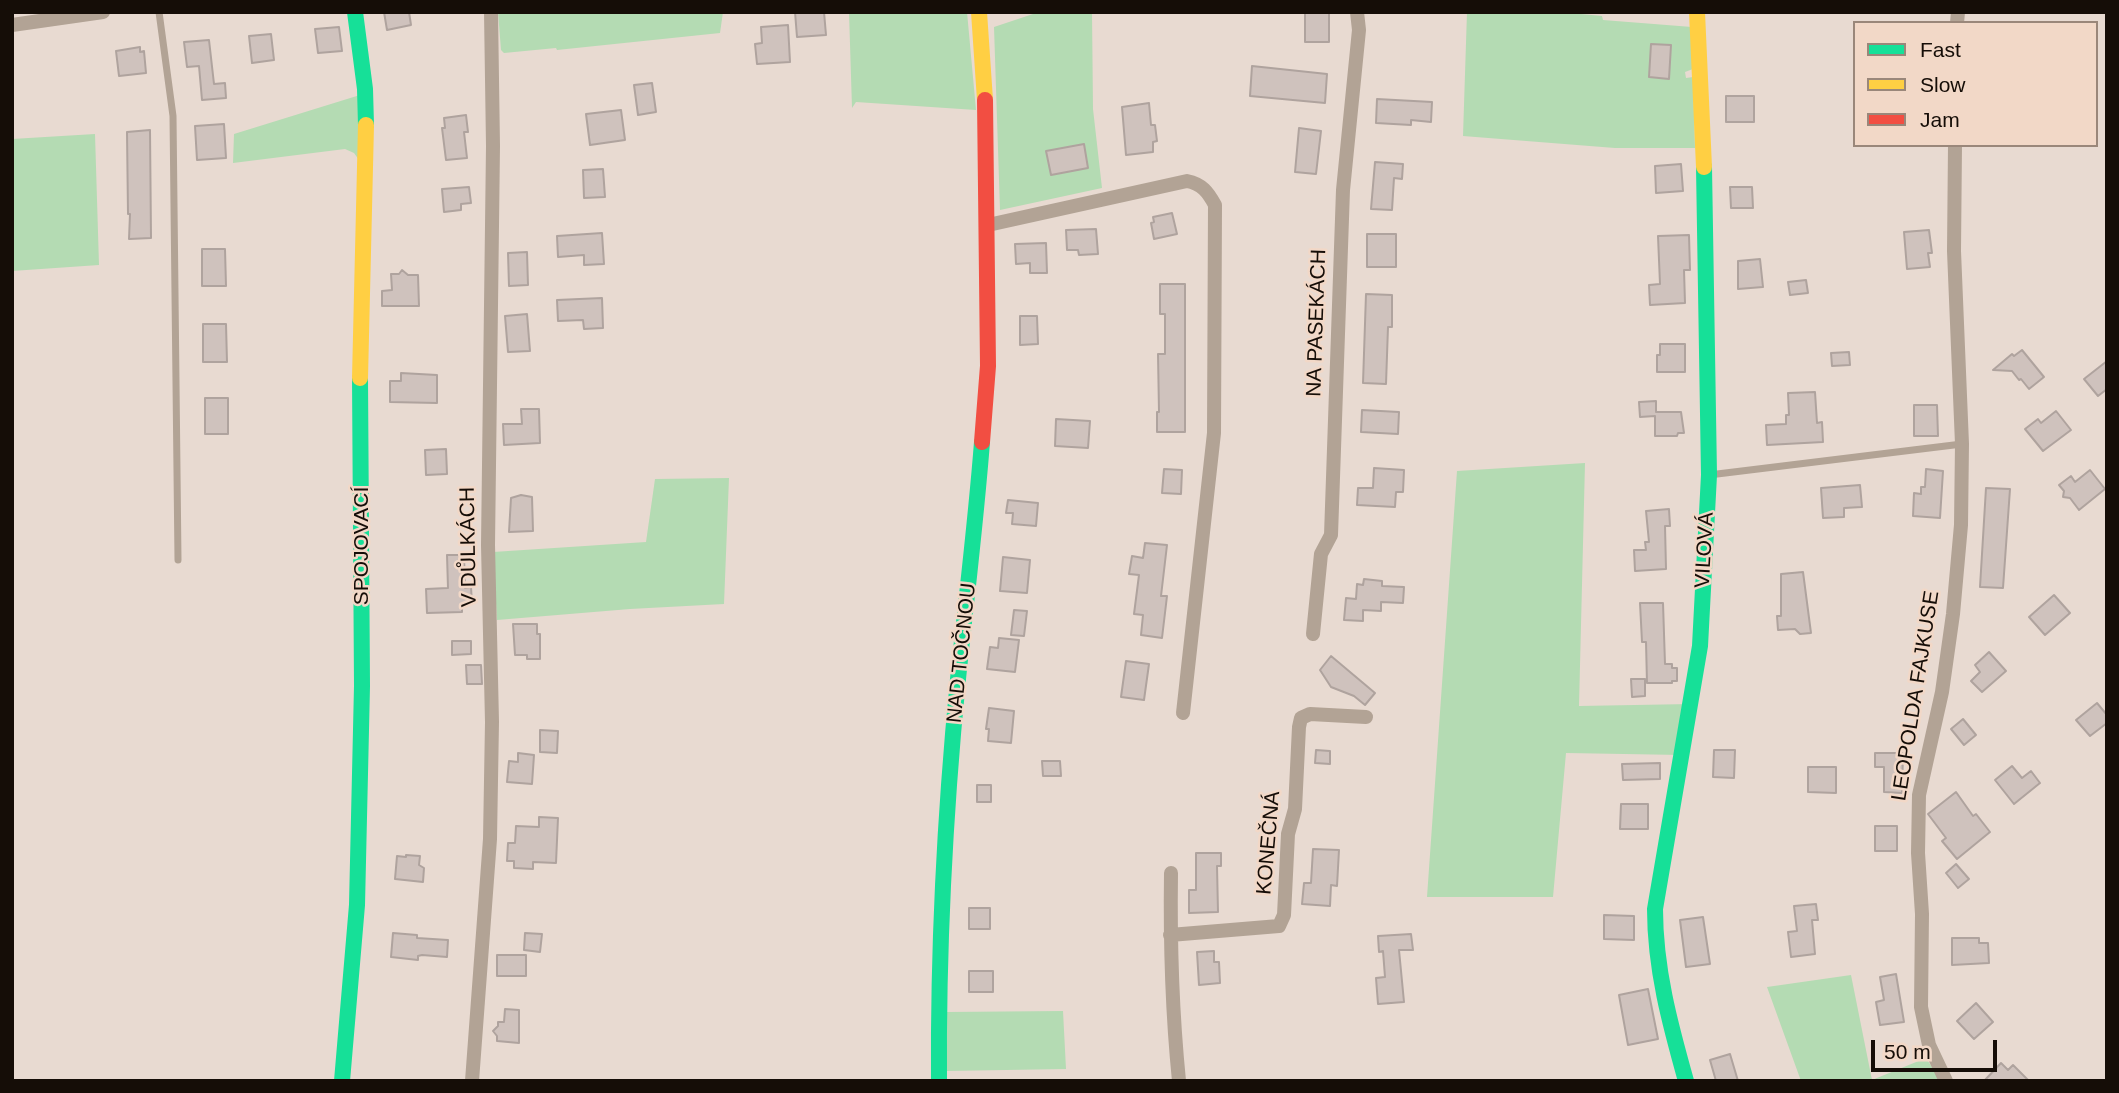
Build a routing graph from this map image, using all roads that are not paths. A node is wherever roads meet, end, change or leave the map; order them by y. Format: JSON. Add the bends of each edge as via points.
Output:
{"nodes":[{"id":1,"x":103,"y":12,"type":"edge"},
{"id":2,"x":159,"y":12,"type":"edge"},
{"id":3,"x":355,"y":12,"type":"edge"},
{"id":4,"x":491,"y":12,"type":"edge"},
{"id":5,"x":979,"y":12,"type":"edge"},
{"id":6,"x":1357,"y":12,"type":"edge"},
{"id":7,"x":1697,"y":12,"type":"edge"},
{"id":8,"x":12,"y":25,"type":"edge"},
{"id":9,"x":1955,"y":147,"type":"edge"},
{"id":10,"x":988,"y":225,"type":"junction"},
{"id":11,"x":1962,"y":444,"type":"junction"},
{"id":12,"x":1709,"y":475,"type":"junction"},
{"id":13,"x":178,"y":559,"type":"dead end"},
{"id":14,"x":1313,"y":634,"type":"dead end"},
{"id":15,"x":1183,"y":713,"type":"dead end"},
{"id":16,"x":1366,"y":718,"type":"dead end"},
{"id":17,"x":1171,"y":873,"type":"dead end"},
{"id":18,"x":1170,"y":935,"type":"junction"},
{"id":19,"x":342,"y":1081,"type":"edge"},
{"id":20,"x":472,"y":1081,"type":"edge"},
{"id":21,"x":939,"y":1081,"type":"edge"},
{"id":22,"x":1179,"y":1081,"type":"edge"},
{"id":23,"x":1686,"y":1081,"type":"edge"},
{"id":24,"x":1946,"y":1081,"type":"edge"}],
"edges":[{"from":1,"to":8,"type":"street"},
{"from":2,"to":13,"type":"lane","via":[[173,116]]},
{"from":3,"to":19,"type":"street","name":"SPOJOVACÍ","via":[[366,89],[360,367],[362,686],[358,905]]},
{"from":4,"to":20,"type":"street","name":"V DŮLKÁCH","via":[[488,545],[492,736],[490,839]]},
{"from":5,"to":10,"type":"street","name":"NAD TOČNOU"},
{"from":6,"to":14,"type":"street","name":"NA PASEKÁCH","via":[[1343,190],[1331,535],[1321,554]]},
{"from":7,"to":12,"type":"street","name":"VILOVÁ"},
{"from":9,"to":11,"type":"street","name":"LEOPOLDA FAJKUSE"},
{"from":10,"to":15,"type":"street","via":[[1187,181],[1198,183],[1215,205],[1214,432]]},
{"from":10,"to":21,"type":"street","name":"NAD TOČNOU","via":[[988,366],[944,872]]},
{"from":11,"to":12,"type":"lane"},
{"from":11,"to":24,"type":"street","name":"LEOPOLDA FAJKUSE","via":[[1953,614],[1942,692],[1919,795],[1922,1007],[1928,1045]]},
{"from":12,"to":23,"type":"street","name":"VILOVÁ","via":[[1700,646],[1655,908],[1655,944],[1664,996]]},
{"from":16,"to":18,"type":"street","name":"KONEČNÁ","via":[[1301,718],[1284,915],[1279,926]]},
{"from":17,"to":18,"type":"street"},
{"from":18,"to":22,"type":"street"}]}
